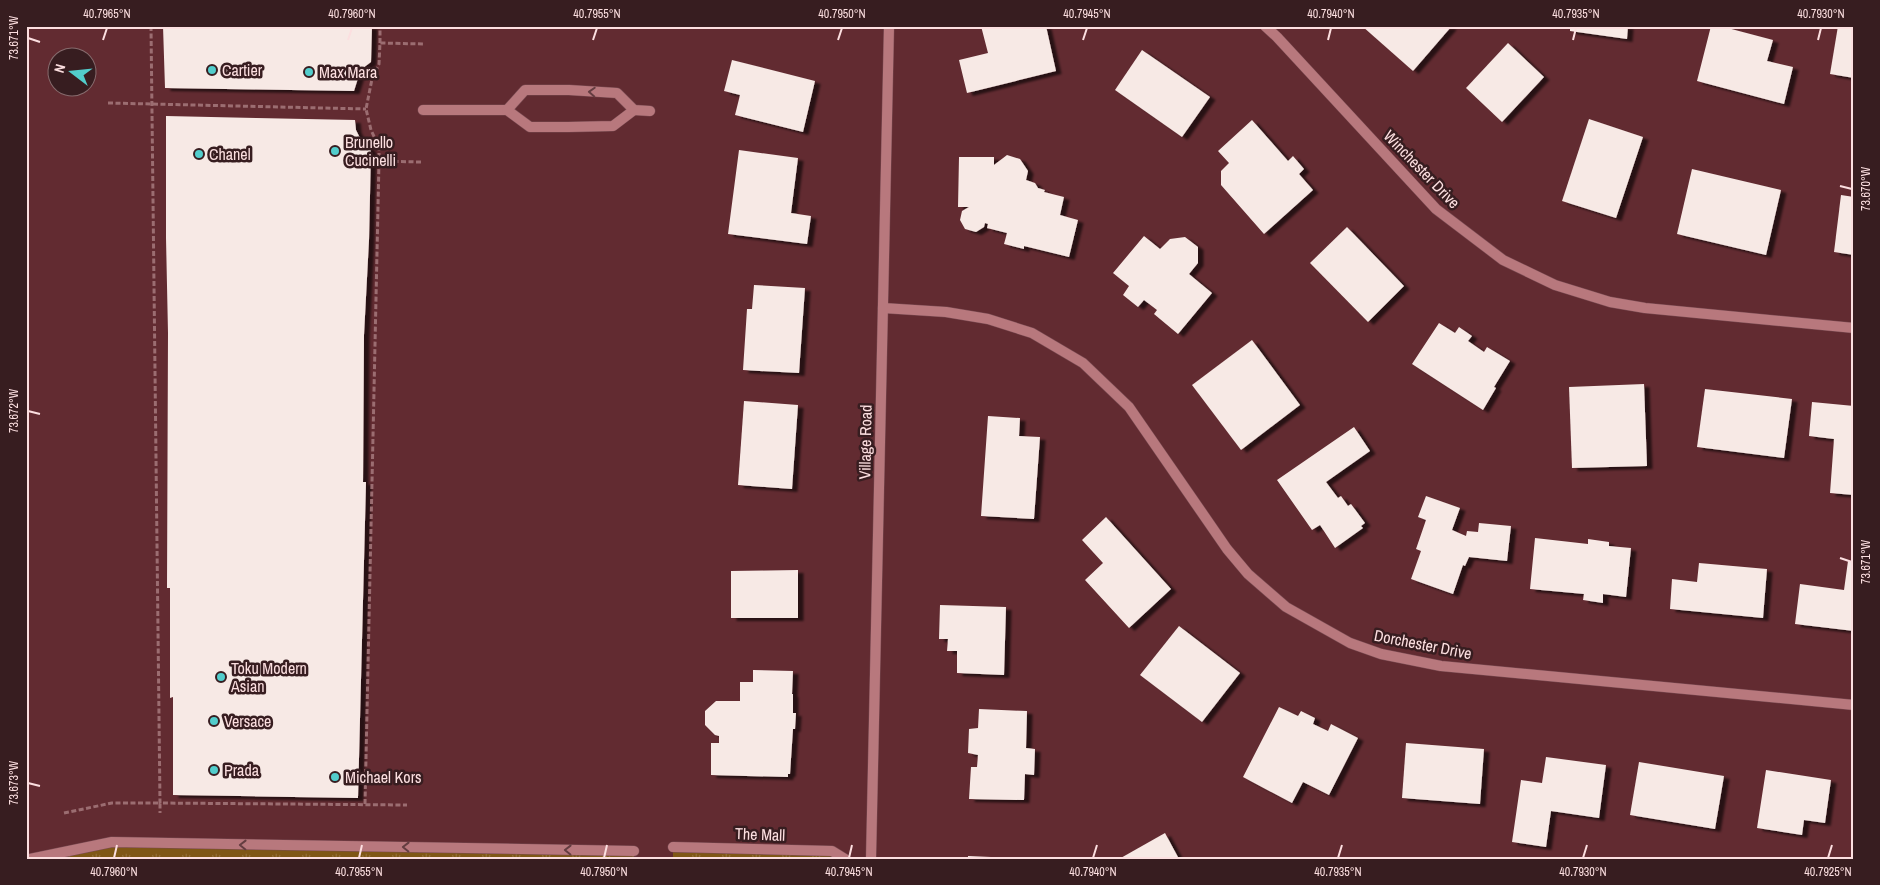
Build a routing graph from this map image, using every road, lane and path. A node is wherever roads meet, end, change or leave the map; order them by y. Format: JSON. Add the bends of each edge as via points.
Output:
{"nodes":[{"id":1,"x":151,"y":26,"type":"edge"},
{"id":2,"x":380,"y":26,"type":"edge"},
{"id":3,"x":889,"y":26,"type":"edge"},
{"id":4,"x":1265,"y":26,"type":"edge"},
{"id":5,"x":380,"y":43,"type":"junction"},
{"id":6,"x":424,"y":44,"type":"dead end"},
{"id":7,"x":108,"y":103,"type":"dead end"},
{"id":8,"x":152,"y":104,"type":"junction"},
{"id":9,"x":366,"y":109,"type":"junction"},
{"id":10,"x":423,"y":110,"type":"dead end"},
{"id":11,"x":507,"y":110,"type":"junction"},
{"id":12,"x":634,"y":110,"type":"junction"},
{"id":13,"x":650,"y":111,"type":"dead end"},
{"id":14,"x":379,"y":161,"type":"junction"},
{"id":15,"x":421,"y":162,"type":"dead end"},
{"id":16,"x":882,"y":308,"type":"junction"},
{"id":17,"x":1854,"y":328,"type":"edge"},
{"id":18,"x":1854,"y":705,"type":"edge"},
{"id":19,"x":160,"y":803,"type":"junction"},
{"id":20,"x":365,"y":804,"type":"junction"},
{"id":21,"x":407,"y":805,"type":"dead end"},
{"id":22,"x":64,"y":813,"type":"dead end"},
{"id":23,"x":160,"y":813,"type":"dead end"},
{"id":24,"x":673,"y":847,"type":"dead end"},
{"id":25,"x":634,"y":851,"type":"dead end"},
{"id":26,"x":30,"y":859,"type":"edge"},
{"id":27,"x":845,"y":859,"type":"edge"},
{"id":28,"x":871,"y":859,"type":"edge"}],
"edges":[{"from":1,"to":8,"type":"path"},
{"from":2,"to":5,"type":"path"},
{"from":3,"to":16,"type":"street","name":"Village Road"},
{"from":4,"to":17,"type":"street","name":"Winchester Drive","via":[[1436,209],[1503,260],[1555,285],[1610,302]]},
{"from":5,"to":6,"type":"path"},
{"from":5,"to":9,"type":"path","via":[[379,64],[372,78]]},
{"from":7,"to":8,"type":"path"},
{"from":8,"to":9,"type":"path"},
{"from":8,"to":19,"type":"path"},
{"from":9,"to":14,"type":"path","via":[[379,147]]},
{"from":10,"to":11,"type":"street"},
{"from":11,"to":12,"type":"street","via":[[530,126],[568,127],[613,126]]},
{"from":12,"to":11,"type":"street","one_way":true,"via":[[616,93],[569,90],[525,90]]},
{"from":12,"to":13,"type":"street"},
{"from":14,"to":15,"type":"path"},
{"from":14,"to":20,"type":"path"},
{"from":16,"to":18,"type":"street","name":"Dorchester Drive","via":[[946,312],[988,319],[1032,333],[1083,362],[1129,407],[1248,574],[1286,607],[1350,644],[1441,666]]},
{"from":16,"to":28,"type":"street","name":"Village Road"},
{"from":19,"to":20,"type":"path"},
{"from":19,"to":22,"type":"path","via":[[112,803]]},
{"from":19,"to":23,"type":"path"},
{"from":20,"to":21,"type":"path"},
{"from":24,"to":27,"type":"street","name":"The Mall","via":[[832,851]]},
{"from":25,"to":26,"type":"street","one_way":true,"via":[[112,842]]}]}
